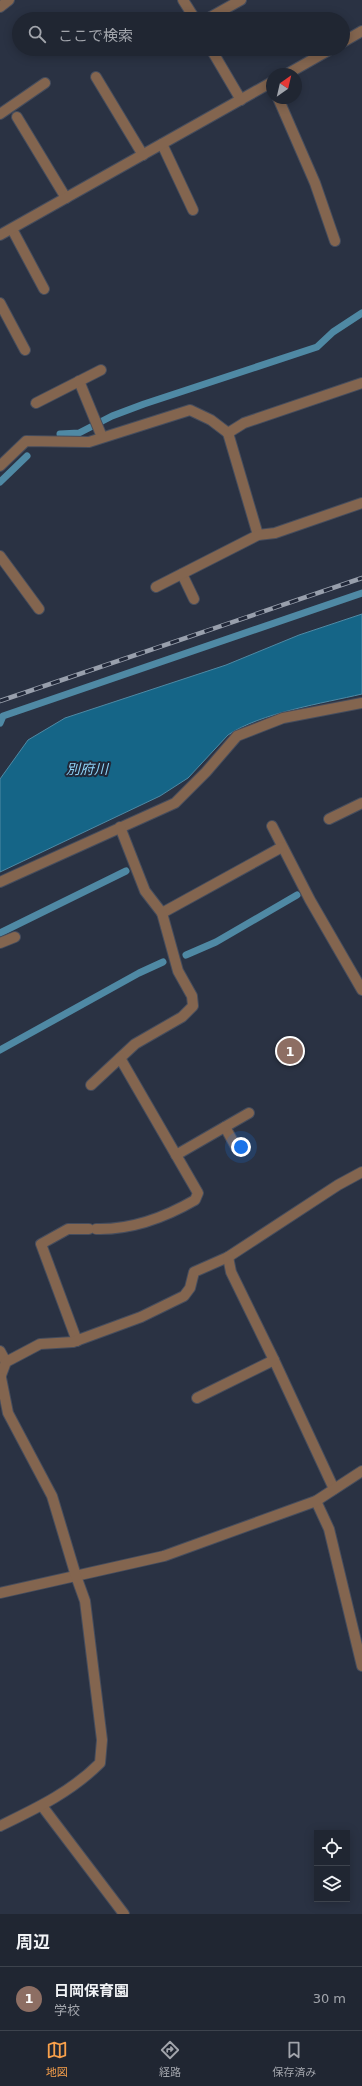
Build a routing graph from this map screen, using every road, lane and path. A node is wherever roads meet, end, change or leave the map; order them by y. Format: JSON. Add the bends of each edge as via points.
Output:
{"nodes":[{"id":1,"x":9,"y":0,"type":"edge"},
{"id":2,"x":183,"y":0,"type":"edge"},
{"id":3,"x":241,"y":0,"type":"edge"},
{"id":4,"x":0,"y":7,"type":"edge"},
{"id":5,"x":191,"y":12,"type":"edge"},
{"id":6,"x":220,"y":12,"type":"edge"},
{"id":7,"x":362,"y":31,"type":"edge"},
{"id":8,"x":350,"y":38,"type":"edge"},
{"id":9,"x":215,"y":56,"type":"edge"},
{"id":10,"x":319,"y":56,"type":"edge"},
{"id":11,"x":298,"y":68,"type":"edge"},
{"id":12,"x":96,"y":77,"type":"dead end"},
{"id":13,"x":45,"y":83,"type":"dead end"},
{"id":14,"x":266,"y":86,"type":"edge"},
{"id":15,"x":241,"y":100,"type":"junction"},
{"id":16,"x":281,"y":104,"type":"edge"},
{"id":17,"x":0,"y":114,"type":"edge"},
{"id":18,"x":17,"y":117,"type":"dead end"},
{"id":19,"x":162,"y":144,"type":"junction"},
{"id":20,"x":143,"y":155,"type":"junction"},
{"id":21,"x":66,"y":198,"type":"junction"},
{"id":22,"x":193,"y":210,"type":"dead end"},
{"id":23,"x":12,"y":229,"type":"junction"},
{"id":24,"x":0,"y":235,"type":"edge"},
{"id":25,"x":335,"y":241,"type":"dead end"},
{"id":26,"x":44,"y":289,"type":"dead end"},
{"id":27,"x":0,"y":303,"type":"edge"},
{"id":28,"x":25,"y":350,"type":"dead end"},
{"id":29,"x":101,"y":370,"type":"dead end"},
{"id":30,"x":78,"y":381,"type":"junction"},
{"id":31,"x":362,"y":383,"type":"edge"},
{"id":32,"x":36,"y":403,"type":"dead end"},
{"id":33,"x":228,"y":433,"type":"junction"},
{"id":34,"x":102,"y":438,"type":"junction"},
{"id":35,"x":0,"y":466,"type":"edge"},
{"id":36,"x":362,"y":503,"type":"edge"},
{"id":37,"x":258,"y":536,"type":"junction"},
{"id":38,"x":0,"y":556,"type":"edge"},
{"id":39,"x":182,"y":574,"type":"junction"},
{"id":40,"x":156,"y":587,"type":"dead end"},
{"id":41,"x":194,"y":599,"type":"dead end"},
{"id":42,"x":40,"y":609,"type":"dead end"},
{"id":43,"x":362,"y":703,"type":"edge"},
{"id":44,"x":362,"y":802,"type":"edge"},
{"id":45,"x":329,"y":819,"type":"dead end"},
{"id":46,"x":272,"y":826,"type":"dead end"},
{"id":47,"x":120,"y":827,"type":"junction"},
{"id":48,"x":282,"y":847,"type":"junction"},
{"id":49,"x":0,"y":882,"type":"edge"},
{"id":50,"x":162,"y":914,"type":"junction"},
{"id":51,"x":15,"y":937,"type":"dead end"},
{"id":52,"x":0,"y":943,"type":"edge"},
{"id":53,"x":362,"y":990,"type":"edge"},
{"id":54,"x":120,"y":1058,"type":"junction"},
{"id":55,"x":91,"y":1085,"type":"dead end"},
{"id":56,"x":249,"y":1113,"type":"dead end"},
{"id":57,"x":225,"y":1127,"type":"junction"},
{"id":58,"x":236,"y":1147,"type":"dead end"},
{"id":59,"x":176,"y":1156,"type":"junction"},
{"id":60,"x":362,"y":1172,"type":"edge"},
{"id":61,"x":228,"y":1257,"type":"junction"},
{"id":62,"x":77,"y":1341,"type":"junction"},
{"id":63,"x":0,"y":1351,"type":"edge"},
{"id":64,"x":274,"y":1360,"type":"junction"},
{"id":65,"x":6,"y":1362,"type":"junction"},
{"id":66,"x":1,"y":1378,"type":"edge"},
{"id":67,"x":197,"y":1398,"type":"dead end"},
{"id":68,"x":362,"y":1471,"type":"edge"},
{"id":69,"x":334,"y":1489,"type":"junction"},
{"id":70,"x":316,"y":1501,"type":"junction"},
{"id":71,"x":76,"y":1576,"type":"junction"},
{"id":72,"x":0,"y":1593,"type":"edge"},
{"id":73,"x":361,"y":1660,"type":"edge"},
{"id":74,"x":42,"y":1806,"type":"junction"},
{"id":75,"x":0,"y":1826,"type":"edge"},
{"id":76,"x":124,"y":1914,"type":"edge"}],
"edges":[{"from":1,"to":4,"type":"street"},
{"from":2,"to":5,"type":"street"},
{"from":3,"to":6,"type":"street"},
{"from":7,"to":8,"type":"street"},
{"from":9,"to":15,"type":"street"},
{"from":10,"to":11,"type":"street"},
{"from":12,"to":20,"type":"street"},
{"from":13,"to":17,"type":"street"},
{"from":14,"to":15,"type":"street"},
{"from":15,"to":19,"type":"street"},
{"from":16,"to":25,"type":"street","via":[[315,183]]},
{"from":18,"to":21,"type":"street"},
{"from":19,"to":20,"type":"street"},
{"from":19,"to":22,"type":"street"},
{"from":20,"to":21,"type":"street"},
{"from":21,"to":23,"type":"street"},
{"from":23,"to":24,"type":"street"},
{"from":23,"to":26,"type":"street"},
{"from":27,"to":28,"type":"street"},
{"from":29,"to":30,"type":"street"},
{"from":30,"to":32,"type":"street"},
{"from":30,"to":34,"type":"street"},
{"from":31,"to":33,"type":"street","via":[[244,423]]},
{"from":33,"to":34,"type":"street","via":[[211,420],[190,410]]},
{"from":33,"to":37,"type":"street"},
{"from":34,"to":35,"type":"street","via":[[89,442],[26,441]]},
{"from":36,"to":37,"type":"street","via":[[275,533]]},
{"from":37,"to":39,"type":"street"},
{"from":38,"to":42,"type":"street"},
{"from":39,"to":40,"type":"street"},
{"from":39,"to":41,"type":"street"},
{"from":43,"to":47,"type":"street","via":[[283,718],[236,736],[206,772],[175,802]]},
{"from":44,"to":45,"type":"street"},
{"from":46,"to":48,"type":"street"},
{"from":47,"to":49,"type":"street"},
{"from":47,"to":50,"type":"street","via":[[144,891]]},
{"from":48,"to":50,"type":"street"},
{"from":48,"to":53,"type":"street"},
{"from":50,"to":54,"type":"street","via":[[178,971],[192,996],[193,1006],[182,1017],[135,1044]]},
{"from":51,"to":52,"type":"street"},
{"from":54,"to":55,"type":"street"},
{"from":54,"to":59,"type":"street"},
{"from":56,"to":57,"type":"street"},
{"from":57,"to":58,"type":"street"},
{"from":57,"to":59,"type":"street"},
{"from":59,"to":62,"type":"street","via":[[198,1193],[195,1200],[175,1212],[138,1225],[93,1229],[68,1228],[41,1244]]},
{"from":60,"to":61,"type":"street"},
{"from":61,"to":62,"type":"street","via":[[194,1272],[190,1288],[184,1296],[141,1317]]},
{"from":61,"to":64,"type":"street","via":[[231,1272]]},
{"from":62,"to":65,"type":"street","via":[[40,1344]]},
{"from":63,"to":65,"type":"street"},
{"from":64,"to":67,"type":"street"},
{"from":64,"to":69,"type":"street"},
{"from":65,"to":66,"type":"street"},
{"from":66,"to":71,"type":"street","via":[[8,1413],[52,1496]]},
{"from":68,"to":69,"type":"street"},
{"from":69,"to":70,"type":"street"},
{"from":70,"to":71,"type":"street","via":[[164,1556]]},
{"from":70,"to":73,"type":"street","via":[[329,1529]]},
{"from":71,"to":72,"type":"street"},
{"from":71,"to":74,"type":"street","via":[[85,1601],[102,1740],[100,1763],[84,1779]]},
{"from":74,"to":75,"type":"street"},
{"from":74,"to":76,"type":"street"}]}
